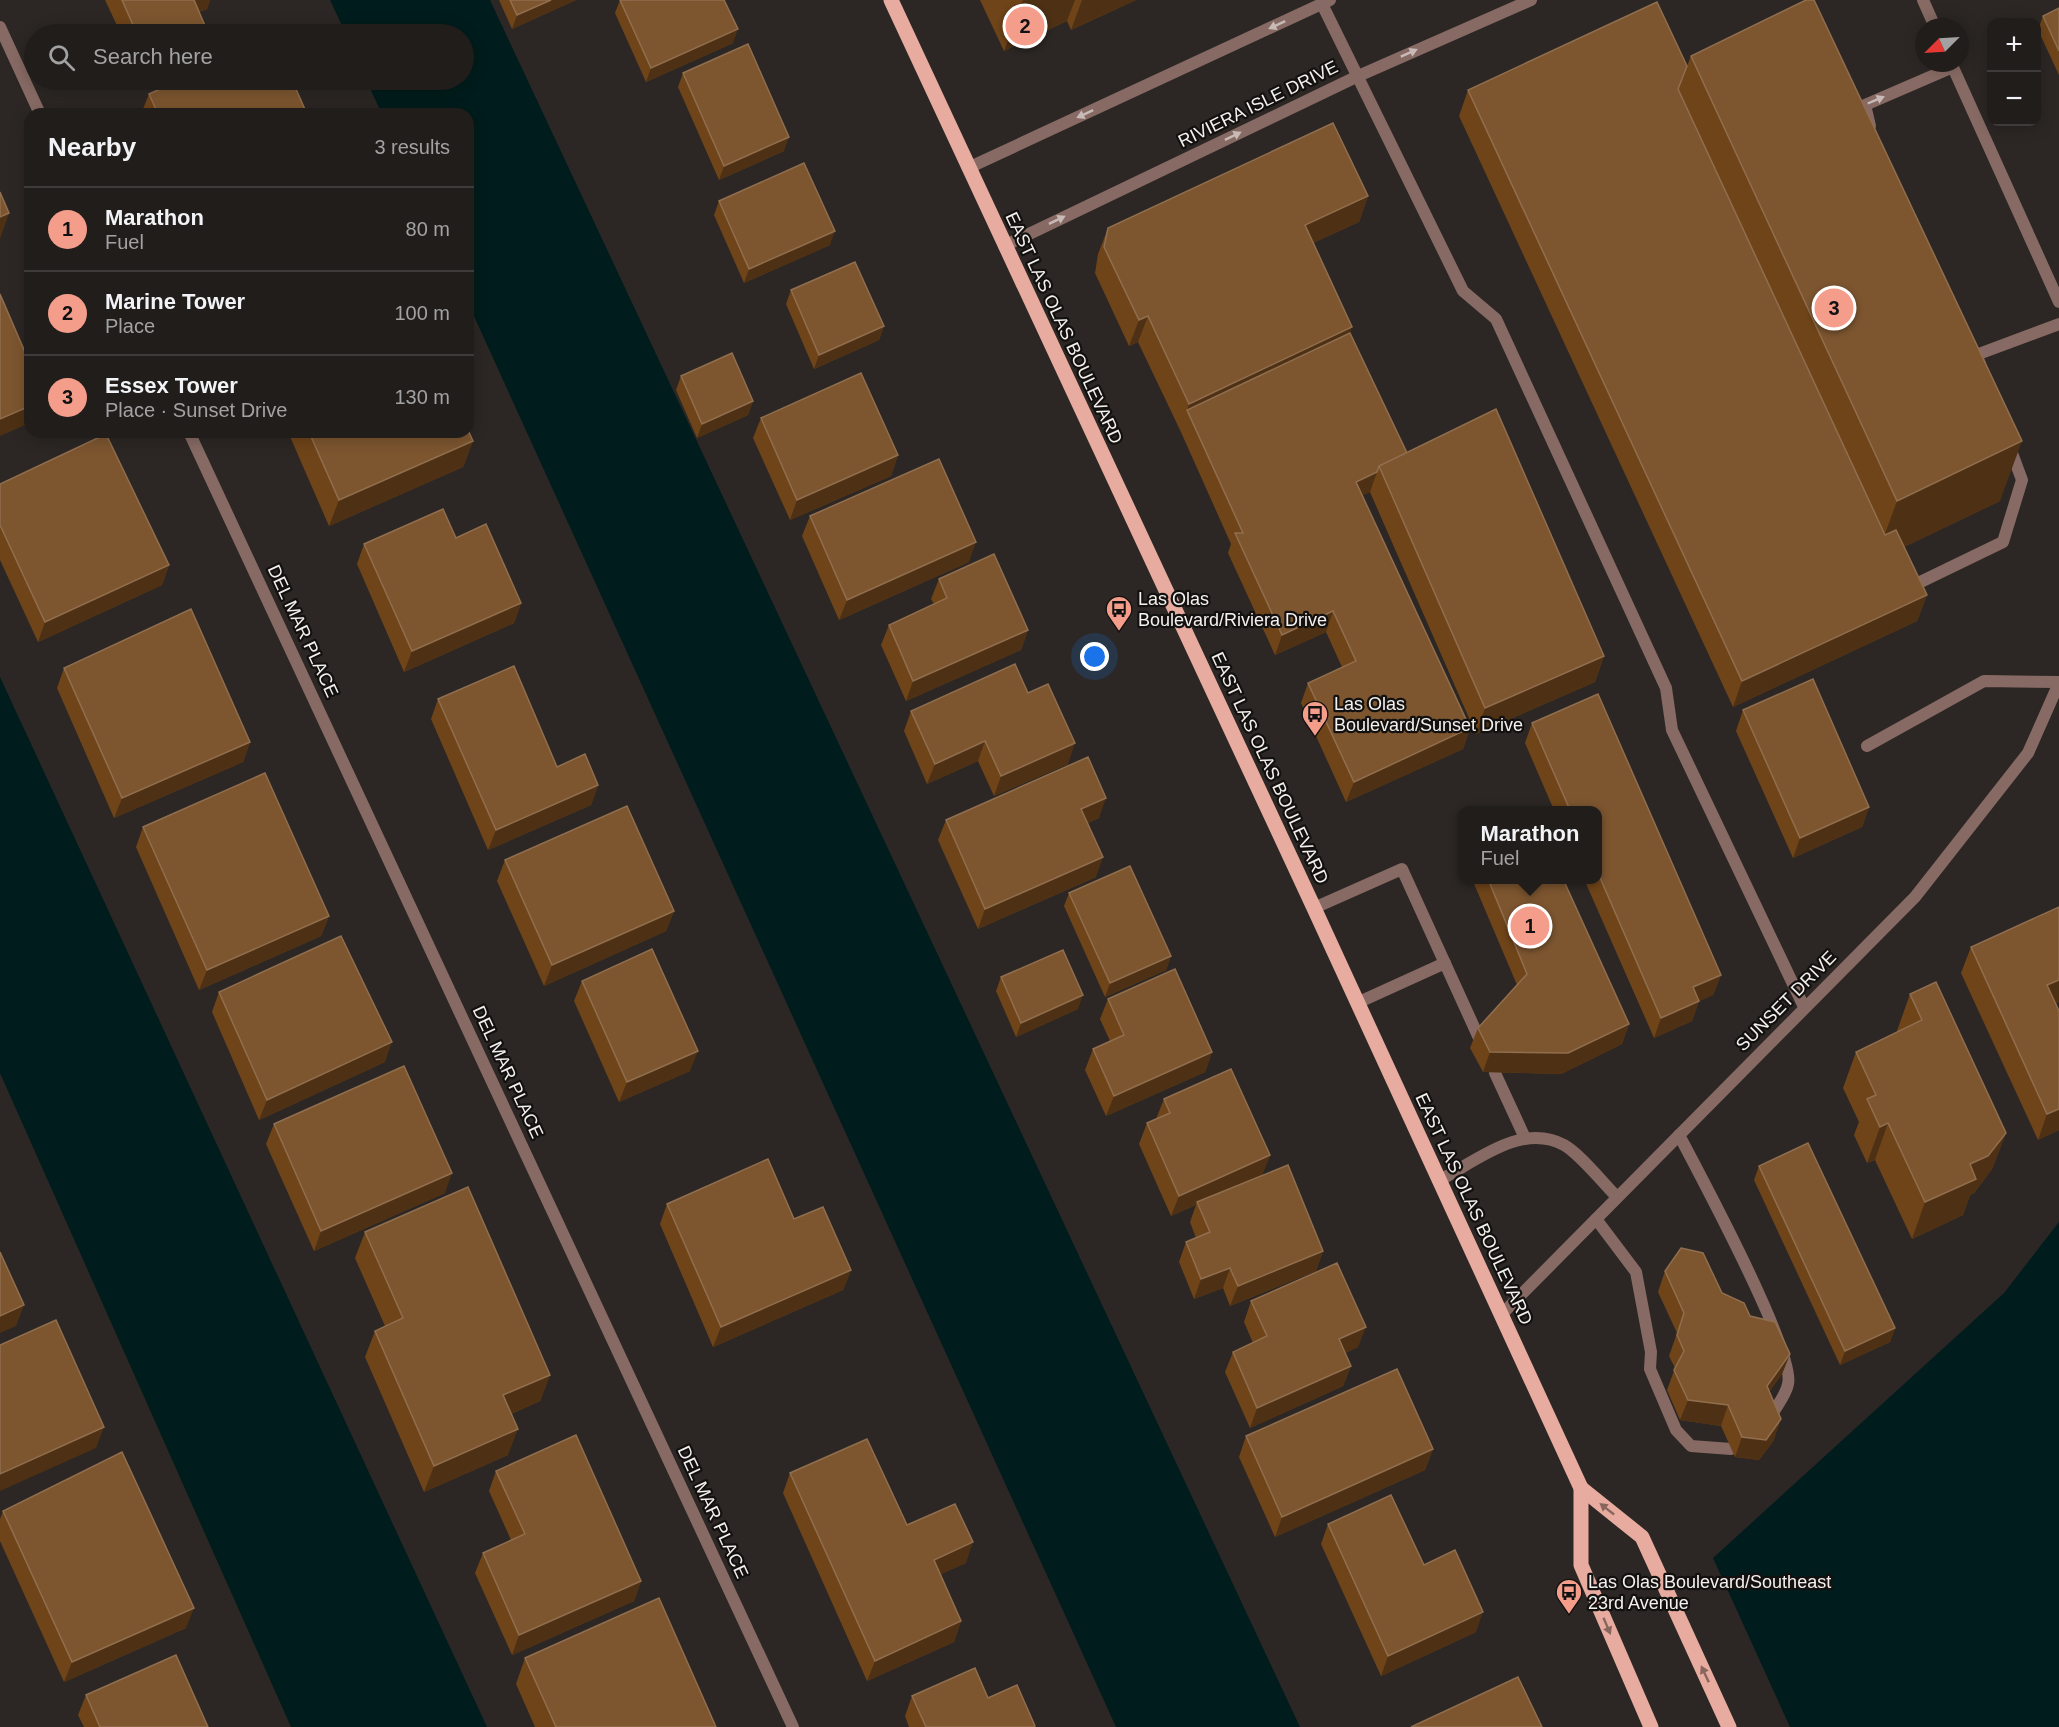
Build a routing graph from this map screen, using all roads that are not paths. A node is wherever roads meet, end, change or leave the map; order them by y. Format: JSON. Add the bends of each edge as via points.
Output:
{"nodes":[{"id":1,"x":891,"y":0,"type":"edge"},
{"id":2,"x":1531,"y":0,"type":"edge"},
{"id":3,"x":1923,"y":0,"type":"edge"},
{"id":4,"x":1326,"y":2,"type":"edge"},
{"id":5,"x":1931,"y":18,"type":"edge"},
{"id":6,"x":0,"y":27,"type":"edge"},
{"id":7,"x":1937,"y":72,"type":"edge"},
{"id":8,"x":1955,"y":72,"type":"edge"},
{"id":9,"x":1356,"y":77,"type":"junction"},
{"id":10,"x":24,"y":79,"type":"edge"},
{"id":11,"x":29,"y":90,"type":"edge"},
{"id":12,"x":37,"y":108,"type":"edge"},
{"id":13,"x":1873,"y":137,"type":"edge"},
{"id":14,"x":968,"y":168,"type":"junction"},
{"id":15,"x":1004,"y":246,"type":"junction"},
{"id":16,"x":2059,"y":302,"type":"edge"},
{"id":17,"x":2059,"y":324,"type":"edge"},
{"id":18,"x":1984,"y":376,"type":"edge"},
{"id":19,"x":2003,"y":428,"type":"edge"},
{"id":20,"x":192,"y":438,"type":"edge"},
{"id":21,"x":1902,"y":590,"type":"edge"},
{"id":22,"x":2059,"y":682,"type":"edge"},
{"id":23,"x":1867,"y":746,"type":"dead end"},
{"id":24,"x":1314,"y":908,"type":"junction"},
{"id":25,"x":1445,"y":963,"type":"junction"},
{"id":26,"x":1357,"y":1003,"type":"junction"},
{"id":27,"x":1804,"y":1007,"type":"junction"},
{"id":28,"x":1479,"y":1038,"type":"edge"},
{"id":29,"x":1495,"y":1073,"type":"edge"},
{"id":30,"x":1679,"y":1135,"type":"junction"},
{"id":31,"x":1525,"y":1138,"type":"junction"},
{"id":32,"x":1440,"y":1180,"type":"junction"},
{"id":33,"x":1617,"y":1197,"type":"junction"},
{"id":34,"x":1596,"y":1219,"type":"junction"},
{"id":35,"x":1501,"y":1315,"type":"junction"},
{"id":36,"x":1767,"y":1424,"type":"edge"},
{"id":37,"x":1731,"y":1449,"type":"dead end"},
{"id":38,"x":1581,"y":1488,"type":"junction"},
{"id":39,"x":793,"y":1727,"type":"edge"},
{"id":40,"x":1651,"y":1727,"type":"edge"},
{"id":41,"x":1729,"y":1727,"type":"edge"}],
"edges":[{"from":1,"to":14,"type":"main road","name":"EAST LAS OLAS BOULEVARD"},
{"from":9,"to":2,"type":"street","name":"RIVIERA ISLE DRIVE","one_way":true},
{"from":3,"to":5,"type":"street"},
{"from":4,"to":9,"type":"street"},
{"from":4,"to":14,"type":"street","one_way":true},
{"from":6,"to":10,"type":"street"},
{"from":13,"to":7,"type":"street","one_way":true,"via":[[1865,105]]},
{"from":8,"to":16,"type":"street"},
{"from":15,"to":9,"type":"street","name":"RIVIERA ISLE DRIVE","one_way":true},
{"from":9,"to":27,"type":"street","via":[[1463,291],[1496,319],[1666,688],[1672,730]]},
{"from":11,"to":12,"type":"street"},
{"from":14,"to":15,"type":"main road","name":"EAST LAS OLAS BOULEVARD"},
{"from":15,"to":24,"type":"main road","name":"EAST LAS OLAS BOULEVARD"},
{"from":17,"to":18,"type":"street","via":[[1973,351]]},
{"from":19,"to":21,"type":"street","via":[[2022,480],[2003,542]]},
{"from":20,"to":39,"type":"street","name":"DEL MAR PLACE"},
{"from":22,"to":23,"type":"street","via":[[1984,681]]},
{"from":22,"to":27,"type":"street","name":"SUNSET DRIVE","via":[[2028,753],[1916,897]]},
{"from":24,"to":25,"type":"street","via":[[1402,869]]},
{"from":24,"to":26,"type":"main road","name":"EAST LAS OLAS BOULEVARD"},
{"from":25,"to":26,"type":"street"},
{"from":25,"to":28,"type":"street"},
{"from":26,"to":32,"type":"main road","name":"EAST LAS OLAS BOULEVARD"},
{"from":27,"to":30,"type":"street","name":"SUNSET DRIVE"},
{"from":29,"to":31,"type":"street"},
{"from":30,"to":33,"type":"street","name":"SUNSET DRIVE"},
{"from":30,"to":36,"type":"street","via":[[1757,1290],[1788,1366],[1788,1384]]},
{"from":31,"to":32,"type":"street"},
{"from":31,"to":33,"type":"street","via":[[1543,1137],[1565,1146]]},
{"from":32,"to":35,"type":"main road","name":"EAST LAS OLAS BOULEVARD"},
{"from":33,"to":34,"type":"street","name":"SUNSET DRIVE"},
{"from":34,"to":35,"type":"street","name":"SUNSET DRIVE"},
{"from":34,"to":37,"type":"street","via":[[1636,1272],[1651,1352],[1650,1369],[1676,1430],[1691,1446]]},
{"from":35,"to":38,"type":"main road","name":"EAST LAS OLAS BOULEVARD"},
{"from":38,"to":40,"type":"main road","name":"EAST LAS OLAS BOULEVARD","one_way":true,"via":[[1581,1565]]},
{"from":41,"to":38,"type":"main road","name":"EAST LAS OLAS BOULEVARD","one_way":true,"via":[[1642,1537]]}]}
